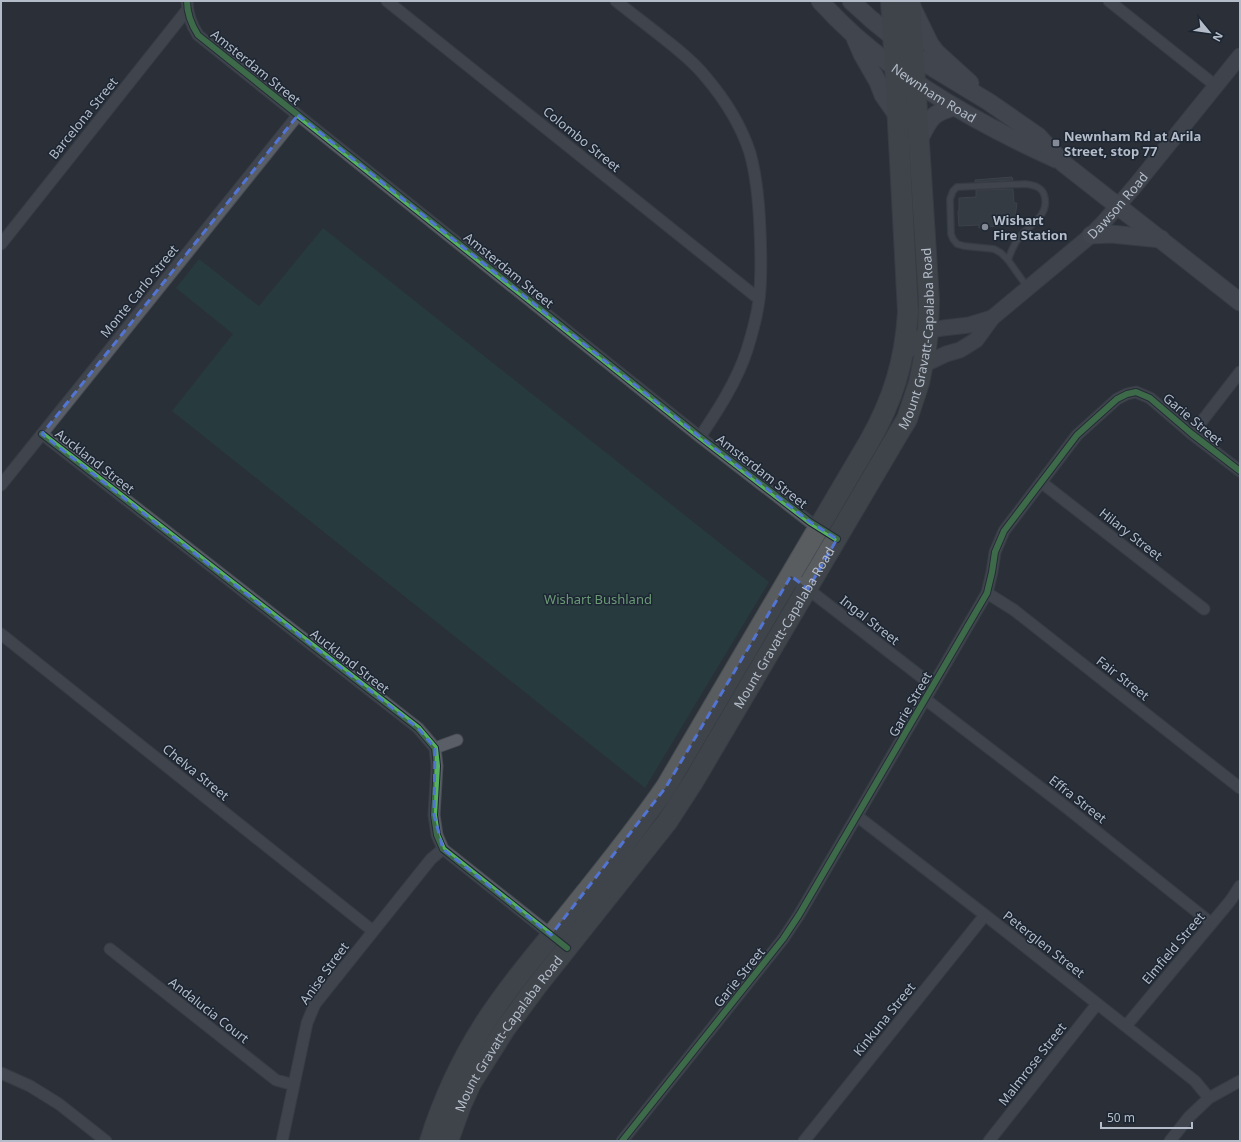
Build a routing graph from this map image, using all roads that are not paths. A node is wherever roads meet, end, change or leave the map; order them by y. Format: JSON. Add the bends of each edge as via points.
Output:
{"nodes":[{"id":1,"x":387,"y":1,"type":"edge"},
{"id":2,"x":616,"y":1,"type":"edge"},
{"id":3,"x":820,"y":1,"type":"edge"},
{"id":4,"x":851,"y":1,"type":"edge"},
{"id":5,"x":1109,"y":1,"type":"edge"},
{"id":6,"x":903,"y":2,"type":"edge"},
{"id":7,"x":187,"y":5,"type":"edge"},
{"id":8,"x":854,"y":35,"type":"junction"},
{"id":9,"x":893,"y":37,"type":"junction"},
{"id":10,"x":914,"y":54,"type":"junction"},
{"id":11,"x":1240,"y":56,"type":"edge"},
{"id":12,"x":895,"y":67,"type":"junction"},
{"id":13,"x":916,"y":82,"type":"junction"},
{"id":14,"x":1216,"y":86,"type":"junction"},
{"id":15,"x":989,"y":102,"type":"junction"},
{"id":16,"x":954,"y":107,"type":"junction"},
{"id":17,"x":897,"y":114,"type":"junction"},
{"id":18,"x":298,"y":115,"type":"junction"},
{"id":19,"x":919,"y":140,"type":"junction"},
{"id":20,"x":1063,"y":163,"type":"junction"},
{"id":21,"x":1118,"y":205,"type":"junction"},
{"id":22,"x":1091,"y":235,"type":"junction"},
{"id":23,"x":1161,"y":239,"type":"junction"},
{"id":24,"x":1,"y":244,"type":"edge"},
{"id":25,"x":1008,"y":260,"type":"junction"},
{"id":26,"x":1028,"y":288,"type":"junction"},
{"id":27,"x":759,"y":299,"type":"junction"},
{"id":28,"x":1240,"y":302,"type":"edge"},
{"id":29,"x":992,"y":318,"type":"junction"},
{"id":30,"x":928,"y":332,"type":"junction"},
{"id":31,"x":903,"y":356,"type":"junction"},
{"id":32,"x":923,"y":365,"type":"junction"},
{"id":33,"x":1240,"y":372,"type":"edge"},
{"id":34,"x":42,"y":434,"type":"junction"},
{"id":35,"x":1192,"y":434,"type":"junction"},
{"id":36,"x":700,"y":437,"type":"junction"},
{"id":37,"x":1240,"y":471,"type":"edge"},
{"id":38,"x":1041,"y":482,"type":"junction"},
{"id":39,"x":1,"y":485,"type":"edge"},
{"id":40,"x":819,"y":528,"type":"junction"},
{"id":41,"x":837,"y":539,"type":"junction"},
{"id":42,"x":791,"y":576,"type":"junction"},
{"id":43,"x":808,"y":589,"type":"junction"},
{"id":44,"x":987,"y":593,"type":"junction"},
{"id":45,"x":1204,"y":609,"type":"dead end"},
{"id":46,"x":1,"y":634,"type":"edge"},
{"id":47,"x":933,"y":686,"type":"junction"},
{"id":48,"x":925,"y":699,"type":"junction"},
{"id":49,"x":457,"y":740,"type":"dead end"},
{"id":50,"x":436,"y":748,"type":"junction"},
{"id":51,"x":1240,"y":788,"type":"edge"},
{"id":52,"x":857,"y":816,"type":"junction"},
{"id":53,"x":443,"y":850,"type":"junction"},
{"id":54,"x":1240,"y":886,"type":"edge"},
{"id":55,"x":985,"y":915,"type":"junction"},
{"id":56,"x":1212,"y":923,"type":"junction"},
{"id":57,"x":373,"y":932,"type":"junction"},
{"id":58,"x":551,"y":935,"type":"junction"},
{"id":59,"x":567,"y":948,"type":"junction"},
{"id":60,"x":110,"y":949,"type":"dead end"},
{"id":61,"x":1097,"y":1004,"type":"junction"},
{"id":62,"x":1126,"y":1026,"type":"junction"},
{"id":63,"x":1,"y":1073,"type":"edge"},
{"id":64,"x":1240,"y":1081,"type":"edge"},
{"id":65,"x":294,"y":1085,"type":"junction"},
{"id":66,"x":1210,"y":1098,"type":"junction"},
{"id":67,"x":106,"y":1141,"type":"edge"},
{"id":68,"x":282,"y":1141,"type":"edge"},
{"id":69,"x":430,"y":1141,"type":"edge"},
{"id":70,"x":448,"y":1141,"type":"edge"},
{"id":71,"x":622,"y":1141,"type":"edge"},
{"id":72,"x":804,"y":1141,"type":"edge"},
{"id":73,"x":989,"y":1141,"type":"edge"},
{"id":74,"x":1170,"y":1141,"type":"edge"}],
"edges":[{"from":1,"to":27,"type":"street","name":"Colombo Street"},
{"from":2,"to":27,"type":"street","via":[[680,51],[704,74],[738,126],[749,151],[756,177],[761,253]]},
{"from":3,"to":8,"type":"main road","name":"Newnham Road"},
{"from":4,"to":9,"type":"main road","name":"Newnham Road"},
{"from":5,"to":14,"type":"street"},
{"from":6,"to":9,"type":"highway","name":"Mount Gravatt-Capalaba Road"},
{"from":6,"to":10,"type":"highway","name":"Mount Gravatt-Capalaba Road"},
{"from":6,"to":15,"type":"main road","via":[[933,48]]},
{"from":7,"to":18,"type":"street","name":"Amsterdam Street","via":[[198,35]]},
{"from":7,"to":24,"type":"street","name":"Barcelona Street"},
{"from":8,"to":12,"type":"main road","name":"Newnham Road"},
{"from":8,"to":17,"type":"main road","via":[[882,95]]},
{"from":9,"to":10,"type":"main road","name":"Newnham Road"},
{"from":9,"to":12,"type":"highway","name":"Mount Gravatt-Capalaba Road"},
{"from":10,"to":13,"type":"highway","name":"Mount Gravatt-Capalaba Road"},
{"from":10,"to":15,"type":"main road","name":"Newnham Road"},
{"from":11,"to":14,"type":"main road","name":"Dawson Road"},
{"from":12,"to":13,"type":"main road","name":"Newnham Road"},
{"from":12,"to":17,"type":"highway","name":"Mount Gravatt-Capalaba Road"},
{"from":13,"to":16,"type":"main road","name":"Newnham Road"},
{"from":13,"to":19,"type":"highway","name":"Mount Gravatt-Capalaba Road"},
{"from":14,"to":21,"type":"main road","name":"Dawson Road"},
{"from":15,"to":20,"type":"main road","name":"Newnham Road","via":[[1038,136]]},
{"from":16,"to":19,"type":"main road","via":[[931,117]]},
{"from":16,"to":20,"type":"main road","name":"Newnham Road"},
{"from":17,"to":31,"type":"highway","name":"Mount Gravatt-Capalaba Road","via":[[907,293],[907,326]]},
{"from":18,"to":34,"type":"street","name":"Monte Carlo Street"},
{"from":18,"to":36,"type":"street","name":"Amsterdam Street"},
{"from":19,"to":30,"type":"highway","name":"Mount Gravatt-Capalaba Road","via":[[929,300]]},
{"from":20,"to":21,"type":"main road","name":"Newnham Road"},
{"from":21,"to":22,"type":"main road","name":"Dawson Road"},
{"from":21,"to":23,"type":"main road","name":"Newnham Road"},
{"from":22,"to":23,"type":"main road","via":[[1111,234]]},
{"from":22,"to":26,"type":"main road","name":"Dawson Road"},
{"from":23,"to":28,"type":"main road","name":"Newnham Road"},
{"from":25,"to":25,"type":"lane","via":[[1014,244],[1038,220],[1046,204],[1041,189],[1035,185],[1025,184],[958,187],[953,190],[950,199],[952,234],[957,244],[994,248]]},
{"from":25,"to":26,"type":"lane"},
{"from":26,"to":29,"type":"main road","name":"Dawson Road"},
{"from":27,"to":36,"type":"street","via":[[747,351],[737,375]]},
{"from":29,"to":30,"type":"main road","name":"Dawson Road"},
{"from":29,"to":32,"type":"main road","name":"Dawson Road","via":[[976,340],[968,346]]},
{"from":30,"to":31,"type":"main road","name":"Dawson Road"},
{"from":30,"to":32,"type":"highway","name":"Mount Gravatt-Capalaba Road"},
{"from":31,"to":40,"type":"highway","name":"Mount Gravatt-Capalaba Road","via":[[890,399],[876,429]]},
{"from":32,"to":41,"type":"highway","name":"Mount Gravatt-Capalaba Road","via":[[907,419]]},
{"from":33,"to":35,"type":"street"},
{"from":34,"to":39,"type":"street","name":"Monte Carlo Street"},
{"from":34,"to":50,"type":"street","name":"Auckland Street","via":[[418,728]]},
{"from":35,"to":37,"type":"street","name":"Garie Street"},
{"from":35,"to":38,"type":"street","name":"Garie Street","via":[[1150,398],[1136,392],[1127,394],[1077,435]]},
{"from":36,"to":40,"type":"street","name":"Amsterdam Street"},
{"from":38,"to":44,"type":"street","name":"Garie Street","via":[[1004,531],[995,552]]},
{"from":38,"to":45,"type":"street","name":"Hilary Street"},
{"from":40,"to":41,"type":"street","name":"Amsterdam Street"},
{"from":40,"to":42,"type":"highway","name":"Mount Gravatt-Capalaba Road"},
{"from":41,"to":43,"type":"highway","name":"Mount Gravatt-Capalaba Road"},
{"from":42,"to":43,"type":"street","name":"Ingal Street"},
{"from":42,"to":58,"type":"highway","name":"Mount Gravatt-Capalaba Road","via":[[666,787]]},
{"from":43,"to":47,"type":"street","name":"Ingal Street"},
{"from":43,"to":59,"type":"highway","name":"Mount Gravatt-Capalaba Road","via":[[667,822]]},
{"from":44,"to":47,"type":"street","name":"Garie Street"},
{"from":44,"to":51,"type":"street","name":"Fair Street","via":[[1014,610]]},
{"from":46,"to":57,"type":"street","name":"Chelva Street"},
{"from":47,"to":48,"type":"street","name":"Garie Street"},
{"from":48,"to":52,"type":"street","name":"Garie Street"},
{"from":48,"to":56,"type":"street","name":"Effra Street"},
{"from":49,"to":50,"type":"street"},
{"from":50,"to":53,"type":"street","via":[[438,766],[434,815],[437,835]]},
{"from":52,"to":55,"type":"street","name":"Peterglen Street"},
{"from":52,"to":71,"type":"street","name":"Garie Street","via":[[783,939]]},
{"from":53,"to":57,"type":"street","name":"Anise Street","via":[[431,859]]},
{"from":53,"to":58,"type":"street"},
{"from":54,"to":56,"type":"street","name":"Elmfield Street"},
{"from":55,"to":61,"type":"street","name":"Peterglen Street"},
{"from":55,"to":72,"type":"street","name":"Kinkuna Street"},
{"from":56,"to":62,"type":"street","name":"Elmfield Street"},
{"from":57,"to":65,"type":"street","name":"Anise Street","via":[[315,1004],[307,1023]]},
{"from":58,"to":59,"type":"street"},
{"from":58,"to":69,"type":"highway","name":"Mount Gravatt-Capalaba Road","via":[[484,1024],[444,1101]]},
{"from":59,"to":70,"type":"highway","name":"Mount Gravatt-Capalaba Road","via":[[523,1004],[471,1083]]},
{"from":60,"to":65,"type":"street","name":"Andalucia Court","via":[[276,1080]]},
{"from":61,"to":62,"type":"street","name":"Peterglen Street"},
{"from":61,"to":73,"type":"street","name":"Malmrose Street"},
{"from":62,"to":66,"type":"street","name":"Peterglen Street","via":[[1195,1081]]},
{"from":63,"to":67,"type":"street","via":[[30,1086],[58,1104]]},
{"from":64,"to":66,"type":"street"},
{"from":65,"to":68,"type":"street","name":"Anise Street"},
{"from":66,"to":74,"type":"street","via":[[1189,1117]]}]}
